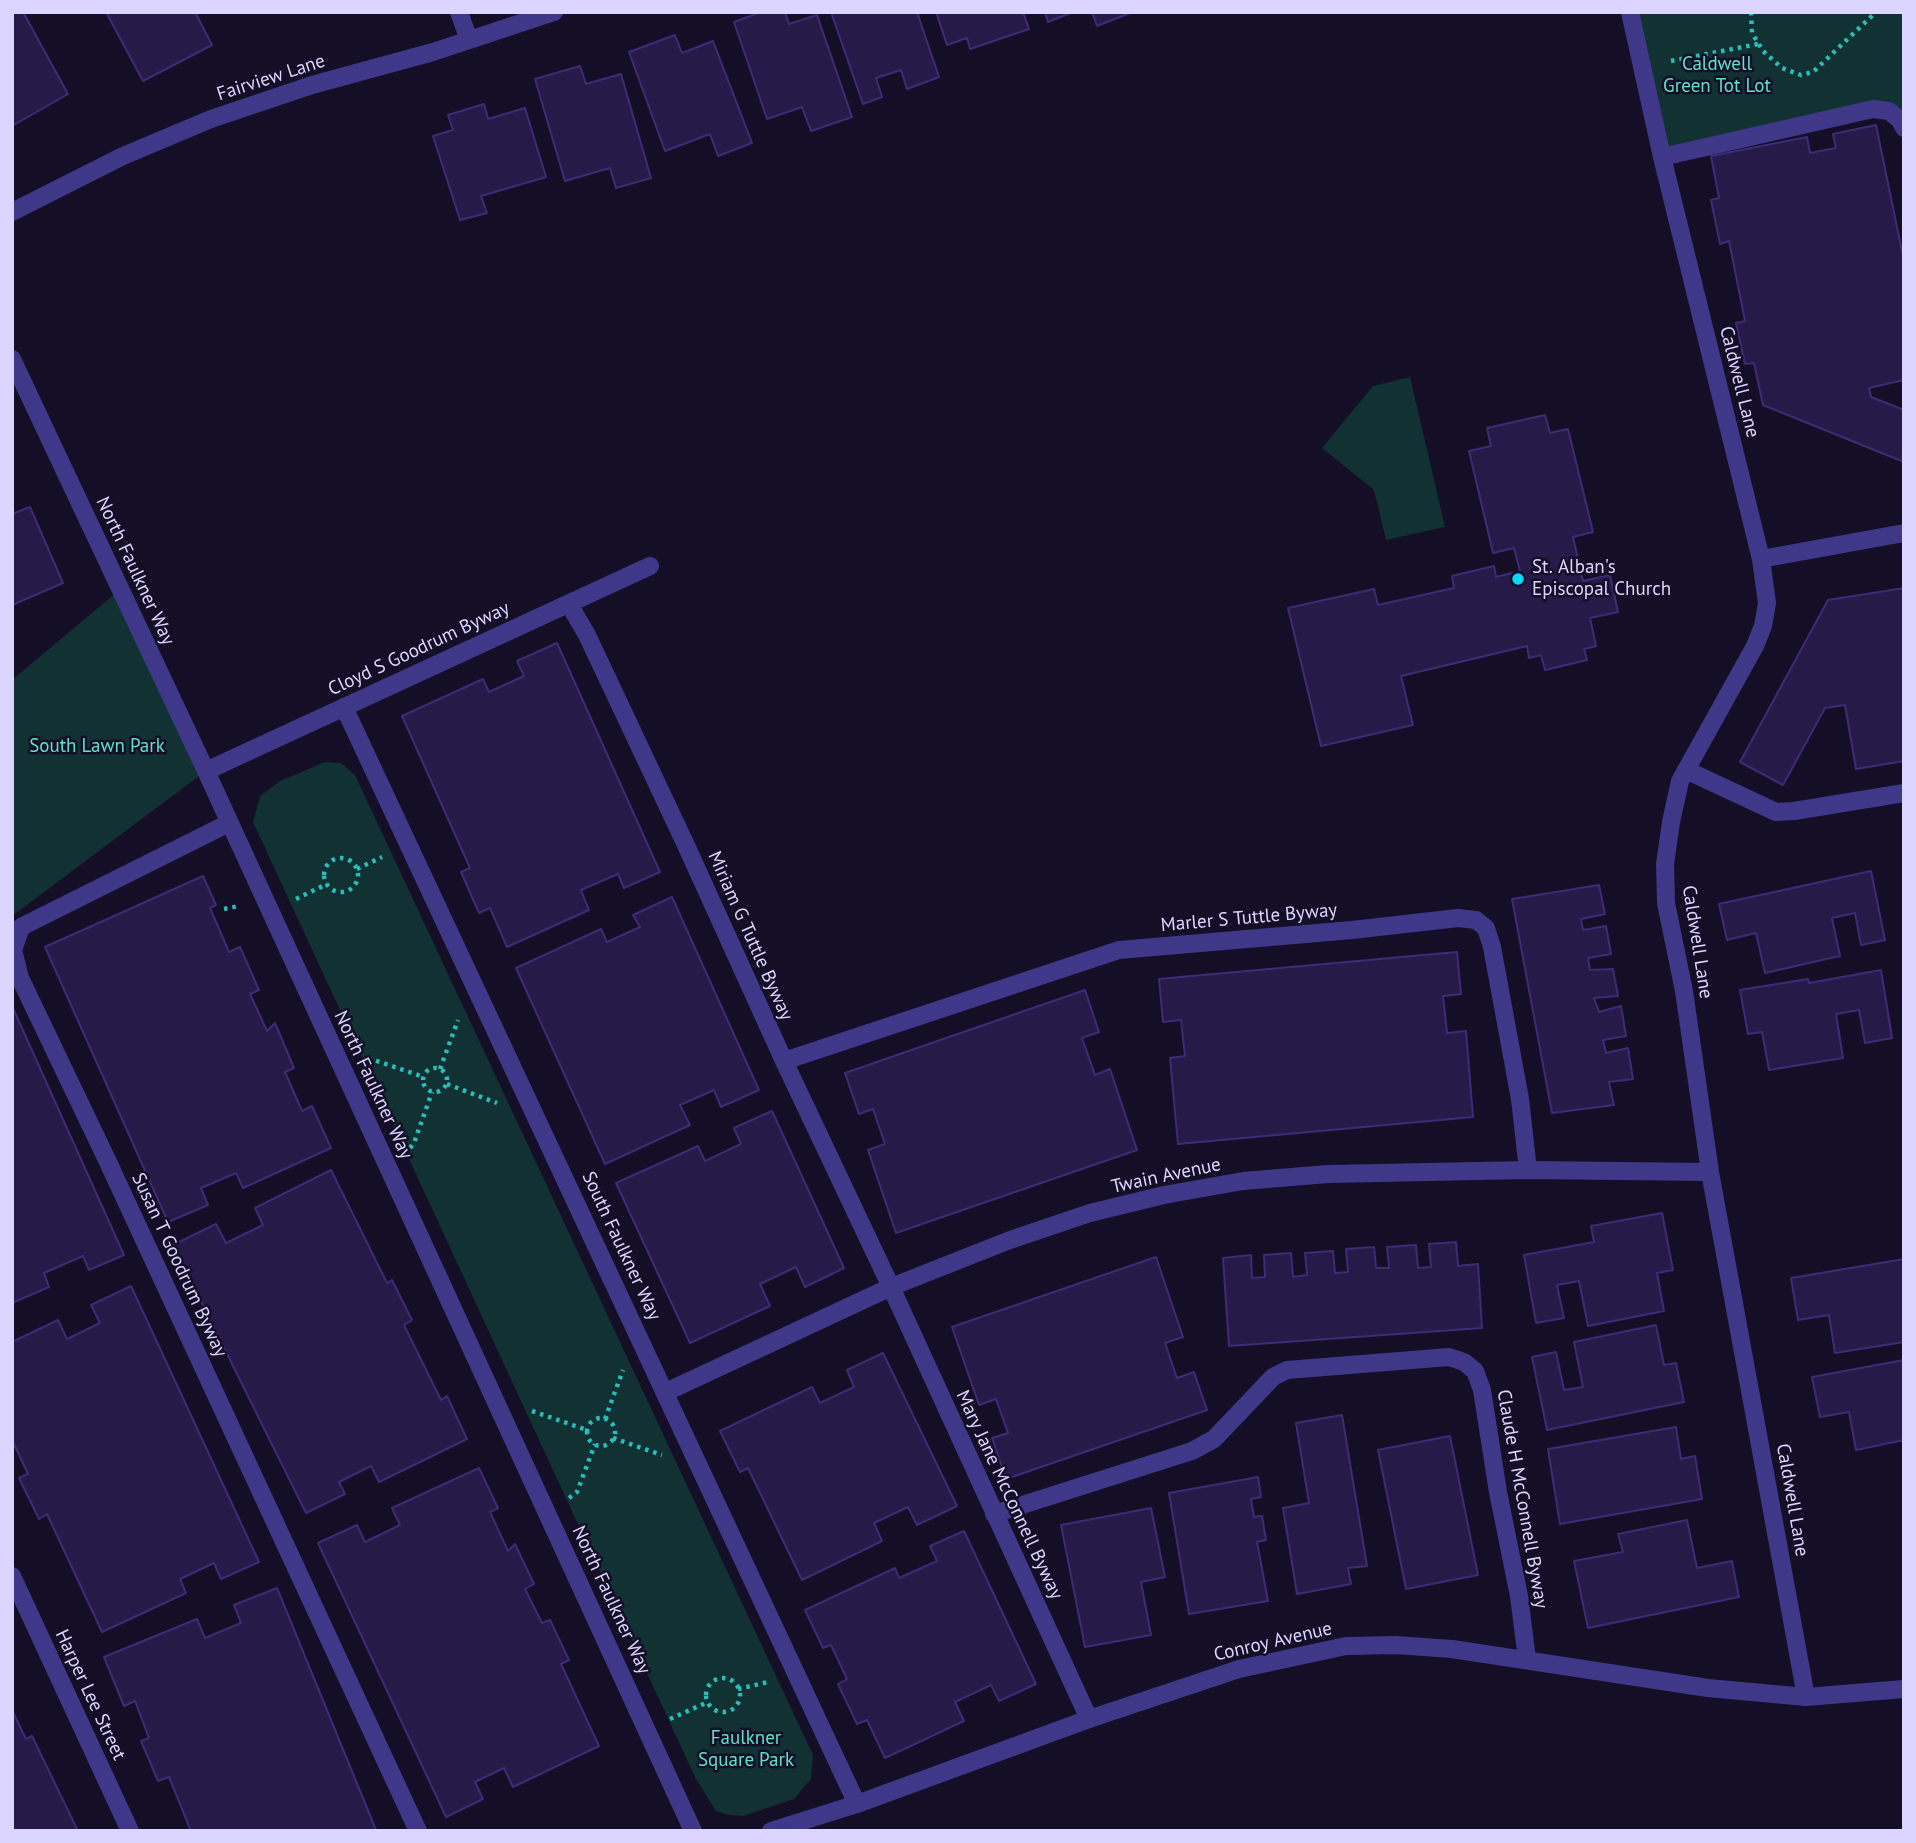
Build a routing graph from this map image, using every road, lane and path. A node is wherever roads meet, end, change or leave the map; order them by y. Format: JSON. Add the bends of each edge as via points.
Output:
{"nodes":[{"id":1,"x":459,"y":12,"type":"edge"},
{"id":2,"x":554,"y":12,"type":"edge"},
{"id":3,"x":1630,"y":12,"type":"edge"},
{"id":4,"x":1751,"y":12,"type":"edge"},
{"id":5,"x":1876,"y":12,"type":"edge"},
{"id":6,"x":469,"y":40,"type":"junction"},
{"id":7,"x":1758,"y":44,"type":"junction"},
{"id":8,"x":1642,"y":67,"type":"junction"},
{"id":9,"x":1904,"y":128,"type":"edge"},
{"id":10,"x":1662,"y":157,"type":"junction"},
{"id":11,"x":12,"y":212,"type":"edge"},
{"id":12,"x":12,"y":359,"type":"edge"},
{"id":13,"x":1904,"y":533,"type":"edge"},
{"id":14,"x":1761,"y":559,"type":"junction"},
{"id":15,"x":650,"y":566,"type":"dead end"},
{"id":16,"x":569,"y":604,"type":"junction"},
{"id":17,"x":344,"y":707,"type":"junction"},
{"id":18,"x":1686,"y":770,"type":"junction"},
{"id":19,"x":206,"y":771,"type":"junction"},
{"id":20,"x":1904,"y":793,"type":"edge"},
{"id":21,"x":229,"y":823,"type":"junction"},
{"id":22,"x":336,"y":859,"type":"joint"},
{"id":23,"x":483,"y":1001,"type":"junction"},
{"id":24,"x":784,"y":1061,"type":"junction"},
{"id":25,"x":440,"y":1069,"type":"junction"},
{"id":26,"x":344,"y":1070,"type":"junction"},
{"id":27,"x":424,"y":1077,"type":"junction"},
{"id":28,"x":447,"y":1084,"type":"junction"},
{"id":29,"x":527,"y":1096,"type":"junction"},
{"id":30,"x":1528,"y":1170,"type":"junction"},
{"id":31,"x":1710,"y":1172,"type":"junction"},
{"id":32,"x":891,"y":1287,"type":"junction"},
{"id":33,"x":648,"y":1353,"type":"junction"},
{"id":34,"x":666,"y":1392,"type":"junction"},
{"id":35,"x":605,"y":1419,"type":"junction"},
{"id":36,"x":613,"y":1438,"type":"junction"},
{"id":37,"x":595,"y":1444,"type":"junction"},
{"id":38,"x":692,"y":1448,"type":"junction"},
{"id":39,"x":545,"y":1508,"type":"junction"},
{"id":40,"x":994,"y":1514,"type":"junction"},
{"id":41,"x":12,"y":1576,"type":"edge"},
{"id":42,"x":1527,"y":1659,"type":"junction"},
{"id":43,"x":716,"y":1680,"type":"joint"},
{"id":44,"x":1904,"y":1689,"type":"edge"},
{"id":45,"x":1806,"y":1697,"type":"junction"},
{"id":46,"x":1089,"y":1719,"type":"junction"},
{"id":47,"x":858,"y":1804,"type":"junction"},
{"id":48,"x":130,"y":1831,"type":"edge"},
{"id":49,"x":418,"y":1831,"type":"edge"},
{"id":50,"x":693,"y":1831,"type":"edge"},
{"id":51,"x":771,"y":1831,"type":"edge"}],
"edges":[{"from":1,"to":6,"type":"street"},
{"from":2,"to":6,"type":"street","name":"Fairview Lane"},
{"from":3,"to":8,"type":"street","name":"Caldwell Lane"},
{"from":4,"to":7,"type":"path","via":[[1750,24]]},
{"from":5,"to":7,"type":"path","via":[[1808,74],[1782,68]]},
{"from":6,"to":11,"type":"street","name":"Fairview Lane","via":[[211,119],[122,156]]},
{"from":7,"to":8,"type":"path"},
{"from":8,"to":10,"type":"street","name":"Caldwell Lane"},
{"from":9,"to":10,"type":"street","via":[[1889,111],[1873,109]]},
{"from":10,"to":14,"type":"street","name":"Caldwell Lane"},
{"from":12,"to":19,"type":"street","name":"North Faulkner Way"},
{"from":13,"to":14,"type":"street"},
{"from":14,"to":18,"type":"street","name":"Caldwell Lane","via":[[1767,603],[1763,626]]},
{"from":15,"to":16,"type":"street","name":"Cloyd S Goodrum Byway"},
{"from":16,"to":17,"type":"street","name":"Cloyd S Goodrum Byway"},
{"from":16,"to":24,"type":"street","name":"Miriam G Tuttle Byway"},
{"from":17,"to":19,"type":"street","name":"Cloyd S Goodrum Byway"},
{"from":17,"to":23,"type":"street","name":"South Faulkner Way"},
{"from":18,"to":20,"type":"street","via":[[1776,812]]},
{"from":18,"to":31,"type":"street","name":"Caldwell Lane","via":[[1671,822],[1666,903],[1684,990]]},
{"from":19,"to":21,"type":"street","name":"North Faulkner Way"},
{"from":21,"to":26,"type":"street","name":"North Faulkner Way"},
{"from":21,"to":49,"type":"street","name":"Susan T Goodrum Byway","via":[[21,927],[13,950],[20,978]]},
{"from":22,"to":22,"type":"path","via":[[326,869],[327,884],[339,892],[349,890],[358,879],[357,869],[346,859]]},
{"from":23,"to":25,"type":"path","via":[[462,1014]]},
{"from":23,"to":29,"type":"street","name":"South Faulkner Way"},
{"from":24,"to":30,"type":"street","name":"Marler S Tuttle Byway","via":[[1119,950],[1458,918],[1476,920],[1486,928],[1492,947]]},
{"from":24,"to":32,"type":"street","name":"Miriam G Tuttle Byway"},
{"from":25,"to":27,"type":"path","via":[[430,1069]]},
{"from":25,"to":28,"type":"path"},
{"from":26,"to":27,"type":"path","via":[[370,1058]]},
{"from":26,"to":39,"type":"street","name":"North Faulkner Way"},
{"from":27,"to":28,"type":"path","via":[[432,1092],[443,1091]]},
{"from":28,"to":29,"type":"path","via":[[504,1105]]},
{"from":29,"to":33,"type":"street","name":"South Faulkner Way"},
{"from":30,"to":31,"type":"street","name":"Twain Avenue"},
{"from":30,"to":32,"type":"street","name":"Twain Avenue","via":[[1328,1174],[1243,1181],[1177,1193],[1078,1217]]},
{"from":31,"to":45,"type":"street","name":"Caldwell Lane"},
{"from":32,"to":34,"type":"street","name":"Twain Avenue"},
{"from":32,"to":40,"type":"street","name":"Mary Jane McConnell Byway"},
{"from":33,"to":34,"type":"street","name":"South Faulkner Way"},
{"from":33,"to":35,"type":"path","via":[[626,1363]]},
{"from":34,"to":38,"type":"street","name":"South Faulkner Way"},
{"from":35,"to":36,"type":"path","via":[[614,1426]]},
{"from":35,"to":37,"type":"path","via":[[593,1420],[588,1426]]},
{"from":36,"to":37,"type":"path","via":[[607,1444]]},
{"from":36,"to":38,"type":"path","via":[[667,1457]]},
{"from":37,"to":39,"type":"path","via":[[574,1496]]},
{"from":38,"to":47,"type":"street","name":"South Faulkner Way"},
{"from":39,"to":50,"type":"street","name":"North Faulkner Way"},
{"from":40,"to":42,"type":"street","name":"Claude H McConnell Byway","via":[[1192,1451],[1214,1439],[1272,1377],[1287,1370],[1449,1357],[1475,1371],[1482,1390]]},
{"from":40,"to":46,"type":"street","name":"Mary Jane McConnell Byway"},
{"from":41,"to":48,"type":"street","name":"Harper Lee Street"},
{"from":42,"to":45,"type":"street","name":"Conroy Avenue","via":[[1707,1688]]},
{"from":42,"to":46,"type":"street","name":"Conroy Avenue","via":[[1452,1649],[1346,1646],[1239,1669]]},
{"from":43,"to":43,"type":"path","via":[[706,1692],[708,1702],[715,1710],[730,1711],[739,1699],[738,1689],[732,1681]]},
{"from":44,"to":45,"type":"street","name":"Conroy Avenue"},
{"from":46,"to":47,"type":"street","name":"Conroy Avenue"},
{"from":47,"to":51,"type":"street","name":"Conroy Avenue"}]}
